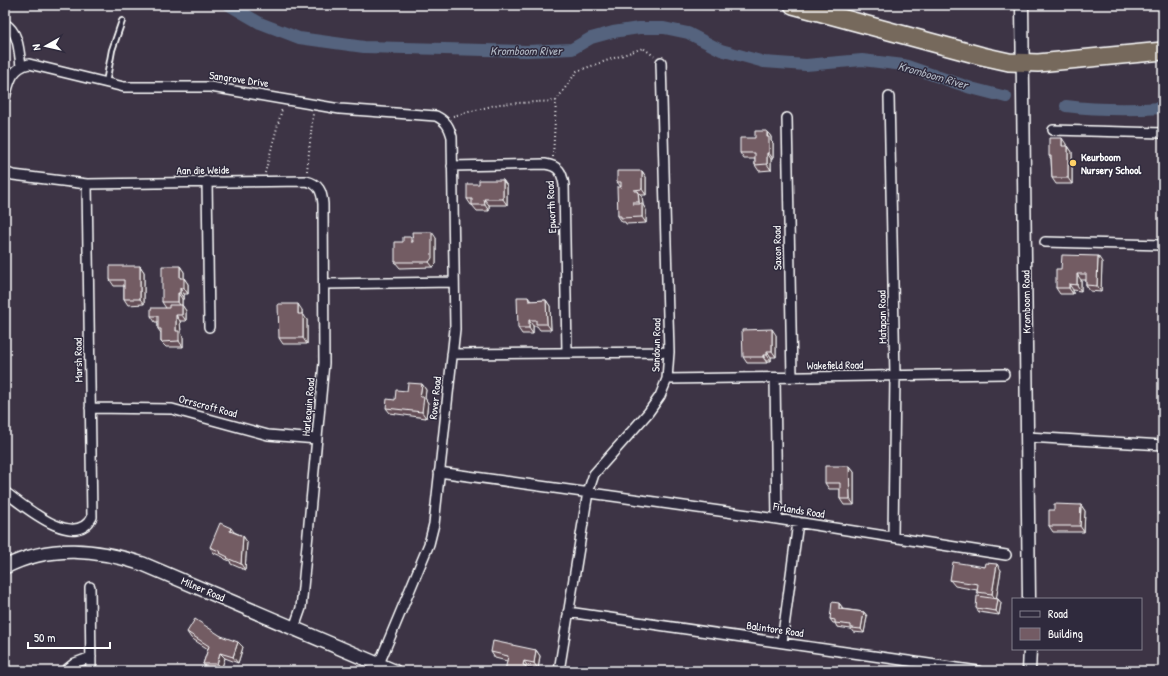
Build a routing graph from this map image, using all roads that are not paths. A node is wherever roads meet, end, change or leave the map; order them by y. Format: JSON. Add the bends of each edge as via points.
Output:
{"nodes":[{"id":1,"x":793,"y":5,"type":"edge"},
{"id":2,"x":1022,"y":5,"type":"edge"},
{"id":3,"x":122,"y":21,"type":"dead end"},
{"id":4,"x":5,"y":24,"type":"edge"},
{"id":5,"x":1163,"y":51,"type":"edge"},
{"id":6,"x":661,"y":62,"type":"road end"},
{"id":7,"x":1023,"y":62,"type":"junction"},
{"id":8,"x":22,"y":66,"type":"junction"},
{"id":9,"x":106,"y":83,"type":"junction"},
{"id":10,"x":889,"y":97,"type":"dead end"},
{"id":11,"x":5,"y":98,"type":"edge"},
{"id":12,"x":787,"y":118,"type":"dead end"},
{"id":13,"x":443,"y":119,"type":"joint"},
{"id":14,"x":1053,"y":130,"type":"dead end"},
{"id":15,"x":1163,"y":133,"type":"edge"},
{"id":16,"x":452,"y":166,"type":"junction"},
{"id":17,"x":5,"y":172,"type":"edge"},
{"id":18,"x":207,"y":181,"type":"junction"},
{"id":19,"x":87,"y":184,"type":"junction"},
{"id":20,"x":318,"y":187,"type":"joint"},
{"id":21,"x":1045,"y":242,"type":"dead end"},
{"id":22,"x":1163,"y":244,"type":"edge"},
{"id":23,"x":454,"y":282,"type":"junction"},
{"id":24,"x":325,"y":284,"type":"junction"},
{"id":25,"x":209,"y":327,"type":"dead end"},
{"id":26,"x":567,"y":352,"type":"junction"},
{"id":27,"x":669,"y":352,"type":"junction"},
{"id":28,"x":452,"y":354,"type":"junction"},
{"id":29,"x":1004,"y":374,"type":"dead end"},
{"id":30,"x":895,"y":376,"type":"junction"},
{"id":31,"x":774,"y":378,"type":"junction"},
{"id":32,"x":792,"y":378,"type":"junction"},
{"id":33,"x":667,"y":380,"type":"junction"},
{"id":34,"x":90,"y":408,"type":"junction"},
{"id":35,"x":1027,"y":437,"type":"junction"},
{"id":36,"x":317,"y":439,"type":"junction"},
{"id":37,"x":1163,"y":445,"type":"edge"},
{"id":38,"x":439,"y":472,"type":"junction"},
{"id":39,"x":5,"y":492,"type":"edge"},
{"id":40,"x":588,"y":492,"type":"junction"},
{"id":41,"x":777,"y":519,"type":"junction"},
{"id":42,"x":798,"y":522,"type":"junction"},
{"id":43,"x":894,"y":537,"type":"junction"},
{"id":44,"x":1006,"y":555,"type":"dead end"},
{"id":45,"x":5,"y":566,"type":"edge"},
{"id":46,"x":90,"y":587,"type":"dead end"},
{"id":47,"x":1029,"y":598,"type":"edge"},
{"id":48,"x":568,"y":612,"type":"junction"},
{"id":49,"x":294,"y":628,"type":"junction"},
{"id":50,"x":782,"y":642,"type":"junction"},
{"id":51,"x":1030,"y":650,"type":"edge"},
{"id":52,"x":91,"y":657,"type":"junction"},
{"id":53,"x":377,"y":668,"type":"edge"},
{"id":54,"x":1030,"y":670,"type":"edge"},
{"id":55,"x":65,"y":671,"type":"edge"},
{"id":56,"x":92,"y":671,"type":"edge"},
{"id":57,"x":394,"y":671,"type":"edge"},
{"id":58,"x":559,"y":671,"type":"edge"},
{"id":59,"x":978,"y":671,"type":"edge"}],
"edges":[{"from":1,"to":7,"type":"highway","via":[[982,56],[1009,62]]},
{"from":2,"to":7,"type":"street","name":"Kromboom Road"},
{"from":3,"to":9,"type":"lane","via":[[112,50]]},
{"from":4,"to":8,"type":"street","via":[[13,30]]},
{"from":5,"to":7,"type":"highway","via":[[1038,63]]},
{"from":6,"to":27,"type":"street","name":"Sandown Road"},
{"from":7,"to":35,"type":"street","name":"Kromboom Road"},
{"from":8,"to":9,"type":"street","name":"Sangrove Drive","via":[[35,65]]},
{"from":8,"to":11,"type":"street","via":[[15,71]]},
{"from":9,"to":13,"type":"street","name":"Sangrove Drive","via":[[135,88],[211,86],[340,108],[428,115]]},
{"from":10,"to":30,"type":"street","name":"Matapan Road"},
{"from":12,"to":32,"type":"street","name":"Saxon Road"},
{"from":13,"to":16,"type":"street","name":"Rover Road","via":[[452,137]]},
{"from":14,"to":15,"type":"street"},
{"from":16,"to":23,"type":"street","name":"Rover Road"},
{"from":16,"to":26,"type":"street","name":"Epworth Road","via":[[545,164],[553,165],[559,170],[564,185]]},
{"from":17,"to":19,"type":"street"},
{"from":18,"to":19,"type":"street","name":"Aan die Weide"},
{"from":18,"to":20,"type":"street","name":"Aan die Weide","via":[[306,181],[313,182]]},
{"from":18,"to":25,"type":"street"},
{"from":19,"to":34,"type":"street","name":"Marsh Road"},
{"from":20,"to":24,"type":"street","name":"Harlequin Road","via":[[322,193],[323,204]]},
{"from":21,"to":22,"type":"street"},
{"from":23,"to":24,"type":"street"},
{"from":23,"to":28,"type":"street","name":"Rover Road","via":[[455,329]]},
{"from":24,"to":36,"type":"street","name":"Harlequin Road","via":[[324,363]]},
{"from":26,"to":27,"type":"street"},
{"from":26,"to":28,"type":"street"},
{"from":27,"to":33,"type":"street","name":"Sandown Road"},
{"from":28,"to":38,"type":"street","name":"Rover Road"},
{"from":29,"to":30,"type":"street","name":"Wakefield Road"},
{"from":30,"to":32,"type":"street","name":"Wakefield Road"},
{"from":30,"to":43,"type":"street","name":"Matapan Road"},
{"from":31,"to":32,"type":"street","name":"Wakefield Road"},
{"from":31,"to":33,"type":"street","name":"Wakefield Road"},
{"from":31,"to":41,"type":"street"},
{"from":33,"to":40,"type":"street","name":"Sandown Road","via":[[655,405],[594,474]]},
{"from":34,"to":36,"type":"street","name":"Orrscroft Road","via":[[172,409],[268,435]]},
{"from":34,"to":39,"type":"street","name":"Marsh Road","via":[[92,517],[89,523],[78,528],[60,527],[40,517]]},
{"from":35,"to":37,"type":"street"},
{"from":35,"to":47,"type":"street","name":"Kromboom Road"},
{"from":36,"to":49,"type":"street","name":"Harlequin Road","via":[[301,608]]},
{"from":38,"to":40,"type":"street","name":"Firlands Road"},
{"from":38,"to":53,"type":"street","name":"Rover Road","via":[[432,534]]},
{"from":40,"to":41,"type":"street","name":"Firlands Road"},
{"from":40,"to":48,"type":"street","name":"Sandown Road"},
{"from":41,"to":42,"type":"street","name":"Firlands Road"},
{"from":42,"to":43,"type":"street","name":"Firlands Road"},
{"from":42,"to":50,"type":"street"},
{"from":43,"to":44,"type":"street","name":"Firlands Road"},
{"from":45,"to":49,"type":"main road","name":"Milner Road","via":[[25,558],[66,551],[115,555],[143,564]]},
{"from":46,"to":52,"type":"street"},
{"from":48,"to":50,"type":"street","name":"Balintore Road"},
{"from":48,"to":58,"type":"street","name":"Sandown Road"},
{"from":49,"to":53,"type":"main road","name":"Milner Road"},
{"from":50,"to":59,"type":"street","name":"Balintore Road"},
{"from":51,"to":54,"type":"street"},
{"from":52,"to":55,"type":"street","via":[[75,663]]},
{"from":52,"to":56,"type":"street"},
{"from":53,"to":57,"type":"main road","name":"Milner Road"}]}
